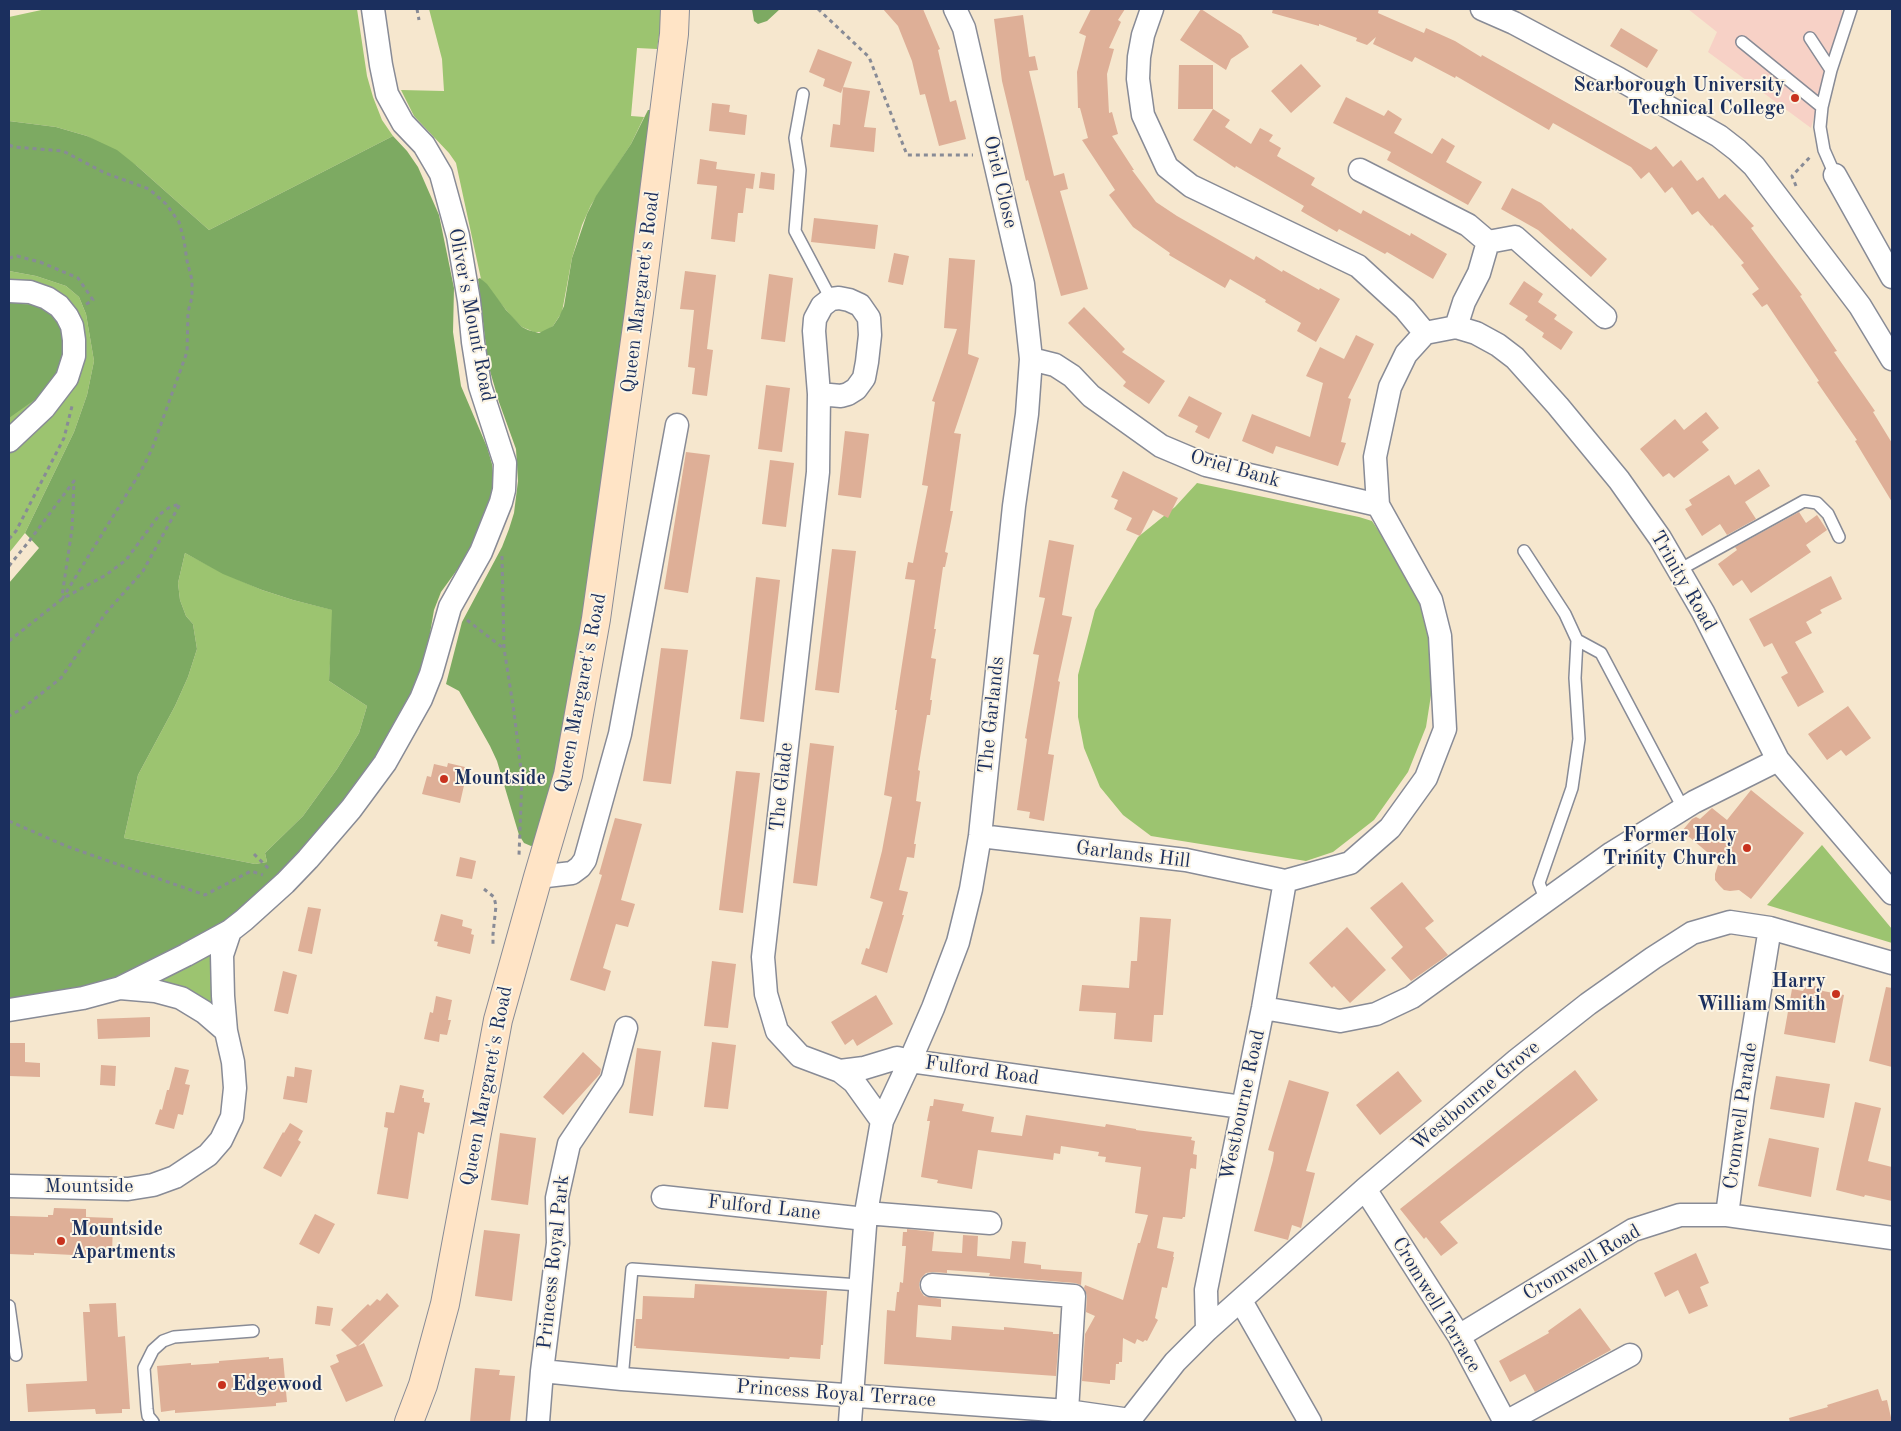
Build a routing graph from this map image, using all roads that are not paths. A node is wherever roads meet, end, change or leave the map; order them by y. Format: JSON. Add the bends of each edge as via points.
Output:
{"nodes":[{"id":1,"x":373,"y":9,"type":"edge"},
{"id":2,"x":675,"y":9,"type":"edge"},
{"id":3,"x":955,"y":9,"type":"edge"},
{"id":4,"x":1152,"y":9,"type":"edge"},
{"id":5,"x":1482,"y":9,"type":"edge"},
{"id":6,"x":1851,"y":9,"type":"edge"},
{"id":7,"x":1810,"y":38,"type":"dead end"},
{"id":8,"x":1742,"y":42,"type":"dead end"},
{"id":9,"x":1831,"y":70,"type":"junction"},
{"id":10,"x":803,"y":94,"type":"dead end"},
{"id":11,"x":1822,"y":107,"type":"junction"},
{"id":12,"x":1360,"y":170,"type":"dead end"},
{"id":13,"x":1835,"y":175,"type":"joint"},
{"id":14,"x":1488,"y":242,"type":"junction"},
{"id":15,"x":1892,"y":276,"type":"edge"},
{"id":16,"x":9,"y":291,"type":"edge"},
{"id":17,"x":831,"y":299,"type":"junction"},
{"id":18,"x":1605,"y":317,"type":"dead end"},
{"id":19,"x":1456,"y":327,"type":"junction"},
{"id":20,"x":1425,"y":333,"type":"junction"},
{"id":21,"x":1031,"y":359,"type":"junction"},
{"id":22,"x":1892,"y":359,"type":"edge"},
{"id":23,"x":819,"y":394,"type":"junction"},
{"id":24,"x":677,"y":426,"type":"dead end"},
{"id":25,"x":9,"y":441,"type":"edge"},
{"id":26,"x":1378,"y":506,"type":"junction"},
{"id":27,"x":1839,"y":537,"type":"dead end"},
{"id":28,"x":1524,"y":551,"type":"dead end"},
{"id":29,"x":1679,"y":570,"type":"junction"},
{"id":30,"x":1577,"y":640,"type":"junction"},
{"id":31,"x":1778,"y":760,"type":"junction"},
{"id":32,"x":1683,"y":808,"type":"junction"},
{"id":33,"x":980,"y":836,"type":"junction"},
{"id":34,"x":538,"y":877,"type":"junction"},
{"id":35,"x":1285,"y":881,"type":"junction"},
{"id":36,"x":1892,"y":893,"type":"edge"},
{"id":37,"x":1546,"y":901,"type":"junction"},
{"id":38,"x":1770,"y":928,"type":"junction"},
{"id":39,"x":230,"y":931,"type":"junction"},
{"id":40,"x":1892,"y":963,"type":"edge"},
{"id":41,"x":120,"y":988,"type":"junction"},
{"id":42,"x":1263,"y":1008,"type":"junction"},
{"id":43,"x":9,"y":1010,"type":"edge"},
{"id":44,"x":626,"y":1028,"type":"dead end"},
{"id":45,"x":226,"y":1030,"type":"junction"},
{"id":46,"x":910,"y":1061,"type":"junction"},
{"id":47,"x":840,"y":1071,"type":"junction"},
{"id":48,"x":1242,"y":1107,"type":"junction"},
{"id":49,"x":882,"y":1121,"type":"junction"},
{"id":50,"x":9,"y":1186,"type":"edge"},
{"id":51,"x":1365,"y":1189,"type":"junction"},
{"id":52,"x":663,"y":1197,"type":"dead end"},
{"id":53,"x":1727,"y":1215,"type":"junction"},
{"id":54,"x":866,"y":1216,"type":"junction"},
{"id":55,"x":990,"y":1223,"type":"dead end"},
{"id":56,"x":1892,"y":1238,"type":"edge"},
{"id":57,"x":932,"y":1284,"type":"dead end"},
{"id":58,"x":859,"y":1285,"type":"junction"},
{"id":59,"x":1241,"y":1301,"type":"junction"},
{"id":60,"x":9,"y":1306,"type":"edge"},
{"id":61,"x":1207,"y":1330,"type":"junction"},
{"id":62,"x":253,"y":1331,"type":"dead end"},
{"id":63,"x":1459,"y":1336,"type":"junction"},
{"id":64,"x":16,"y":1355,"type":"dead end"},
{"id":65,"x":1630,"y":1355,"type":"dead end"},
{"id":66,"x":542,"y":1371,"type":"junction"},
{"id":67,"x":622,"y":1379,"type":"junction"},
{"id":68,"x":852,"y":1395,"type":"junction"},
{"id":69,"x":1067,"y":1411,"type":"junction"},
{"id":70,"x":1129,"y":1421,"type":"edge"},
{"id":71,"x":153,"y":1422,"type":"edge"},
{"id":72,"x":409,"y":1422,"type":"edge"},
{"id":73,"x":538,"y":1422,"type":"edge"},
{"id":74,"x":850,"y":1422,"type":"edge"},
{"id":75,"x":1310,"y":1422,"type":"edge"},
{"id":76,"x":1506,"y":1422,"type":"edge"}],
"edges":[{"from":1,"to":39,"type":"street","name":"Oliver's Mount Road","via":[[387,94],[403,123],[424,145],[441,174],[458,236],[480,386],[505,463],[504,490],[494,523],[450,607],[421,699],[385,763],[308,859]]},
{"from":2,"to":34,"type":"main road","name":"Queen Margaret's Road","via":[[639,312],[596,619],[568,775]]},
{"from":3,"to":21,"type":"street","name":"Oriel Close","via":[[964,28],[1023,284]]},
{"from":4,"to":20,"type":"street","via":[[1143,36],[1138,79],[1143,115],[1168,167],[1191,186],[1358,266],[1405,309]]},
{"from":5,"to":22,"type":"street","via":[[1619,79],[1737,150],[1754,166],[1860,306]]},
{"from":6,"to":9,"type":"lane"},
{"from":7,"to":9,"type":"lane"},
{"from":8,"to":11,"type":"lane"},
{"from":9,"to":11,"type":"lane"},
{"from":10,"to":17,"type":"lane","via":[[796,138],[800,170],[796,231]]},
{"from":11,"to":13,"type":"lane","via":[[1820,127],[1824,150]]},
{"from":12,"to":14,"type":"street","via":[[1468,225]]},
{"from":13,"to":15,"type":"street"},
{"from":14,"to":18,"type":"street","via":[[1515,237]]},
{"from":14,"to":19,"type":"street"},
{"from":16,"to":25,"type":"street","via":[[30,292],[59,306],[72,326],[74,340],[74,356],[67,378],[44,408]]},
{"from":17,"to":23,"type":"street","name":"The Glade","via":[[822,306],[815,319]]},
{"from":17,"to":23,"type":"street","via":[[839,298],[860,305],[869,318],[868,362],[864,378],[856,389],[841,396]]},
{"from":19,"to":20,"type":"street","name":"Trinity Road"},
{"from":19,"to":29,"type":"street","name":"Trinity Road","via":[[1498,345],[1528,372],[1619,480]]},
{"from":20,"to":26,"type":"street","via":[[1406,354],[1390,387],[1375,457]]},
{"from":21,"to":26,"type":"street","name":"Oriel Bank","via":[[1055,365],[1072,376],[1091,396],[1161,446],[1206,465]]},
{"from":21,"to":33,"type":"street","name":"The Garlands"},
{"from":23,"to":47,"type":"street","name":"The Glade","via":[[818,472],[763,957],[766,994],[777,1031],[800,1056]]},
{"from":24,"to":34,"type":"street","via":[[620,734],[585,860],[572,873]]},
{"from":26,"to":35,"type":"street","via":[[1431,600],[1440,636],[1444,729],[1426,778],[1390,828],[1350,863]]},
{"from":27,"to":29,"type":"lane","via":[[1828,514],[1817,504],[1804,501]]},
{"from":28,"to":30,"type":"lane","via":[[1565,614]]},
{"from":29,"to":31,"type":"street","name":"Trinity Road"},
{"from":30,"to":32,"type":"lane","via":[[1601,653]]},
{"from":30,"to":37,"type":"lane","via":[[1575,678],[1579,739],[1572,788],[1539,883]]},
{"from":31,"to":32,"type":"street"},
{"from":31,"to":36,"type":"street","name":"Trinity Road"},
{"from":32,"to":37,"type":"street","via":[[1612,853]]},
{"from":33,"to":35,"type":"street","name":"Garlands Hill","via":[[1186,860]]},
{"from":33,"to":46,"type":"street","name":"The Garlands","via":[[958,942]]},
{"from":34,"to":72,"type":"main road","name":"Queen Margaret's Road","via":[[506,956],[445,1304],[423,1385]]},
{"from":35,"to":42,"type":"street","name":"Westbourne Road"},
{"from":37,"to":42,"type":"street","via":[[1412,997],[1376,1014],[1340,1021]]},
{"from":38,"to":40,"type":"street","name":"Westbourne Grove"},
{"from":38,"to":51,"type":"street","name":"Westbourne Grove","via":[[1730,922],[1692,933],[1676,943],[1588,1004],[1517,1060]]},
{"from":38,"to":53,"type":"street","name":"Cromwell Parade"},
{"from":39,"to":41,"type":"street","name":"Oliver's Mount Road"},
{"from":39,"to":45,"type":"street","via":[[222,955]]},
{"from":41,"to":43,"type":"street","via":[[83,998]]},
{"from":41,"to":45,"type":"street","via":[[155,991],[180,998]]},
{"from":42,"to":48,"type":"street","name":"Westbourne Road"},
{"from":44,"to":66,"type":"street","name":"Princess Royal Park","via":[[612,1080],[569,1144],[557,1198],[558,1243]]},
{"from":45,"to":50,"type":"street","name":"Mountside","via":[[233,1062],[234,1105],[221,1140],[208,1155],[175,1177],[153,1186],[128,1189]]},
{"from":46,"to":47,"type":"street","name":"The Glade","via":[[897,1058]]},
{"from":46,"to":48,"type":"street","name":"Fulford Road"},
{"from":46,"to":49,"type":"street","name":"Fulford Road"},
{"from":47,"to":49,"type":"street","via":[[854,1082]]},
{"from":48,"to":61,"type":"street","name":"Westbourne Road","via":[[1206,1290]]},
{"from":49,"to":54,"type":"street","name":"Fulford Road"},
{"from":51,"to":59,"type":"street","name":"Westbourne Grove"},
{"from":51,"to":63,"type":"street","name":"Cromwell Terrace"},
{"from":52,"to":54,"type":"street","name":"Fulford Lane"},
{"from":53,"to":56,"type":"street","name":"Cromwell Road"},
{"from":53,"to":63,"type":"street","name":"Cromwell Road","via":[[1680,1214],[1633,1230]]},
{"from":54,"to":55,"type":"street","name":"Fulford Lane"},
{"from":54,"to":58,"type":"street","name":"Fulford Road"},
{"from":57,"to":69,"type":"street","via":[[1074,1296]]},
{"from":58,"to":67,"type":"lane","via":[[632,1269]]},
{"from":58,"to":68,"type":"street","name":"Fulford Road"},
{"from":59,"to":61,"type":"street","name":"Westbourne Grove"},
{"from":59,"to":75,"type":"street"},
{"from":60,"to":64,"type":"lane"},
{"from":61,"to":70,"type":"street","name":"Westbourne Grove","via":[[1175,1362]]},
{"from":62,"to":71,"type":"lane","via":[[163,1340],[144,1368],[147,1410]]},
{"from":63,"to":76,"type":"street","name":"Cromwell Terrace"},
{"from":65,"to":76,"type":"street"},
{"from":66,"to":67,"type":"street","name":"Princess Royal Terrace"},
{"from":66,"to":73,"type":"street","name":"Princess Royal Park"},
{"from":67,"to":68,"type":"street","name":"Princess Royal Terrace"},
{"from":68,"to":69,"type":"street","name":"Princess Royal Terrace"},
{"from":68,"to":74,"type":"street","name":"Fulford Road"},
{"from":69,"to":70,"type":"street","name":"Princess Royal Terrace"}]}
